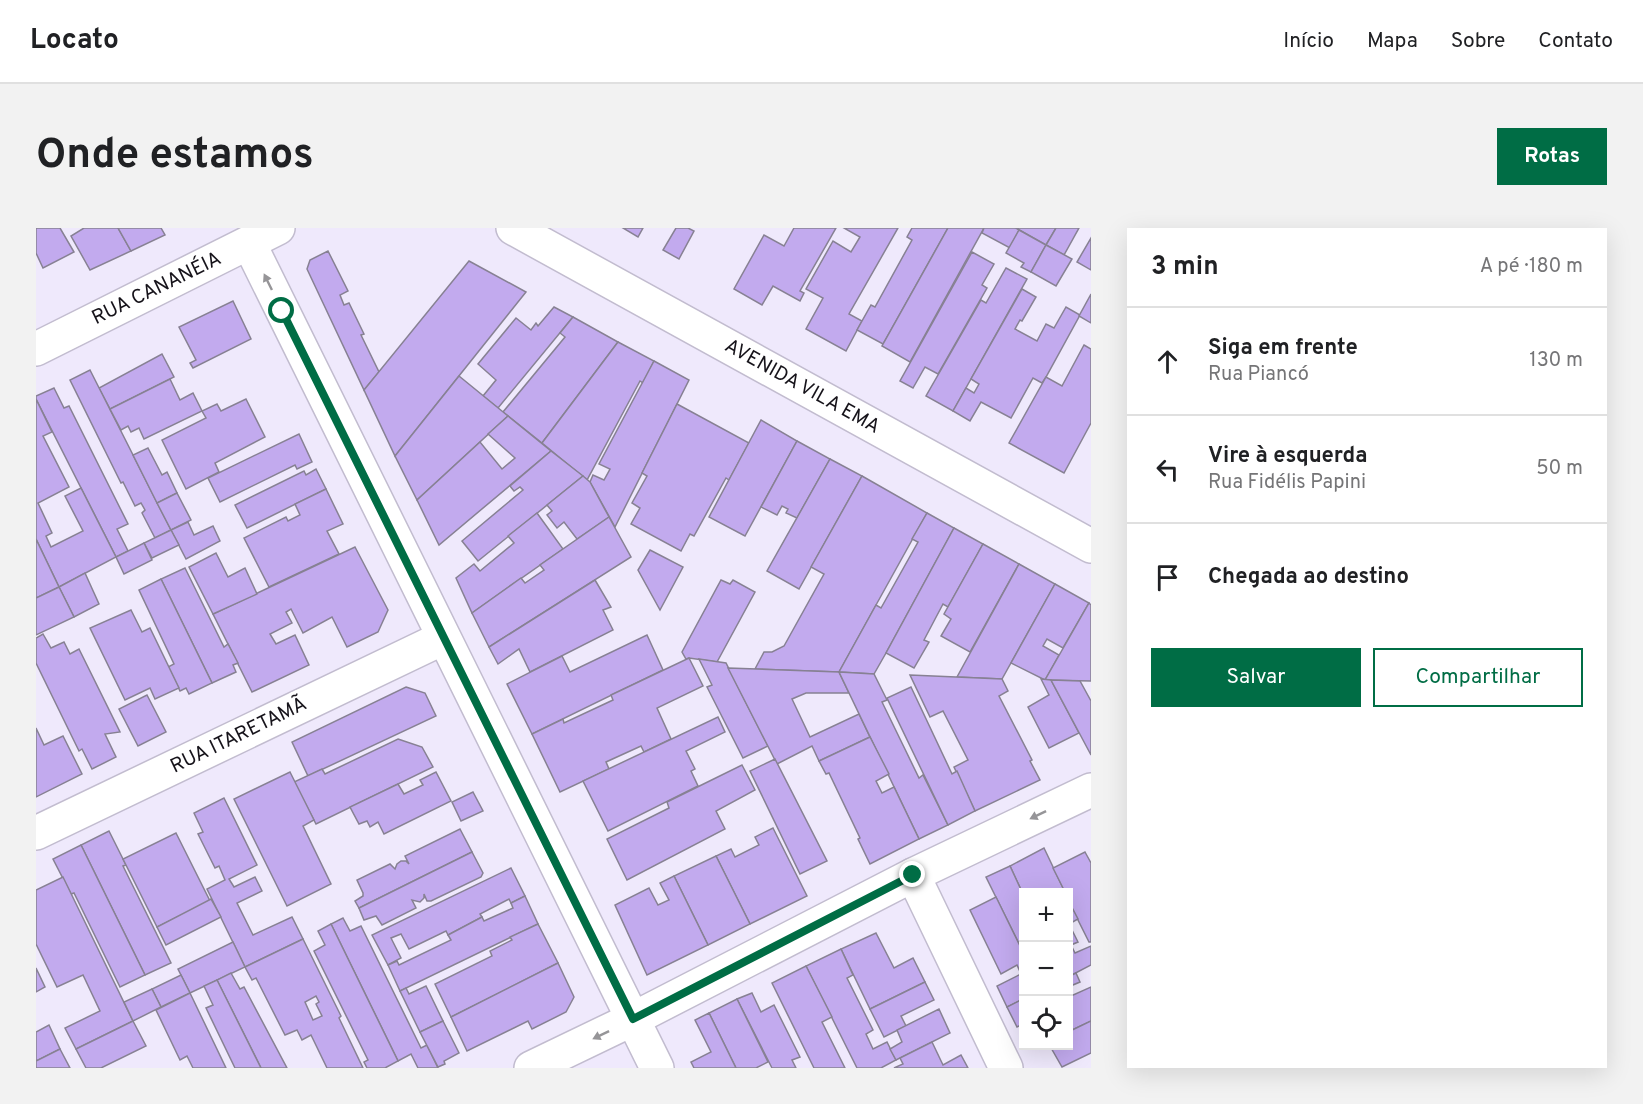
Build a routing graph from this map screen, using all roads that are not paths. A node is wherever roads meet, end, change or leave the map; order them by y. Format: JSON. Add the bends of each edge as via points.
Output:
{"nodes":[{"id":1,"x":279,"y":228,"type":"edge"},
{"id":2,"x":513,"y":228,"type":"edge"},
{"id":3,"x":249,"y":243,"type":"junction"},
{"id":4,"x":36,"y":349,"type":"edge"},
{"id":5,"x":1091,"y":546,"type":"edge"},
{"id":6,"x":443,"y":638,"type":"junction"},
{"id":7,"x":1091,"y":790,"type":"edge"},
{"id":8,"x":36,"y":833,"type":"edge"},
{"id":9,"x":913,"y":875,"type":"junction"},
{"id":10,"x":633,"y":1019,"type":"junction"},
{"id":11,"x":531,"y":1068,"type":"edge"},
{"id":12,"x":657,"y":1068,"type":"edge"},
{"id":13,"x":1006,"y":1068,"type":"edge"}],
"edges":[{"from":1,"to":3,"type":"street","name":"RUA CANANÉIA"},
{"from":2,"to":5,"type":"street","name":"AVENIDA VILA EMA"},
{"from":3,"to":4,"type":"street","name":"RUA CANANÉIA"},
{"from":6,"to":3,"type":"street","one_way":true},
{"from":6,"to":8,"type":"street","name":"RUA ITARETAMÃ"},
{"from":6,"to":10,"type":"street"},
{"from":7,"to":9,"type":"street","one_way":true},
{"from":9,"to":10,"type":"street"},
{"from":9,"to":13,"type":"street"},
{"from":10,"to":11,"type":"street","one_way":true},
{"from":10,"to":12,"type":"street"}]}
